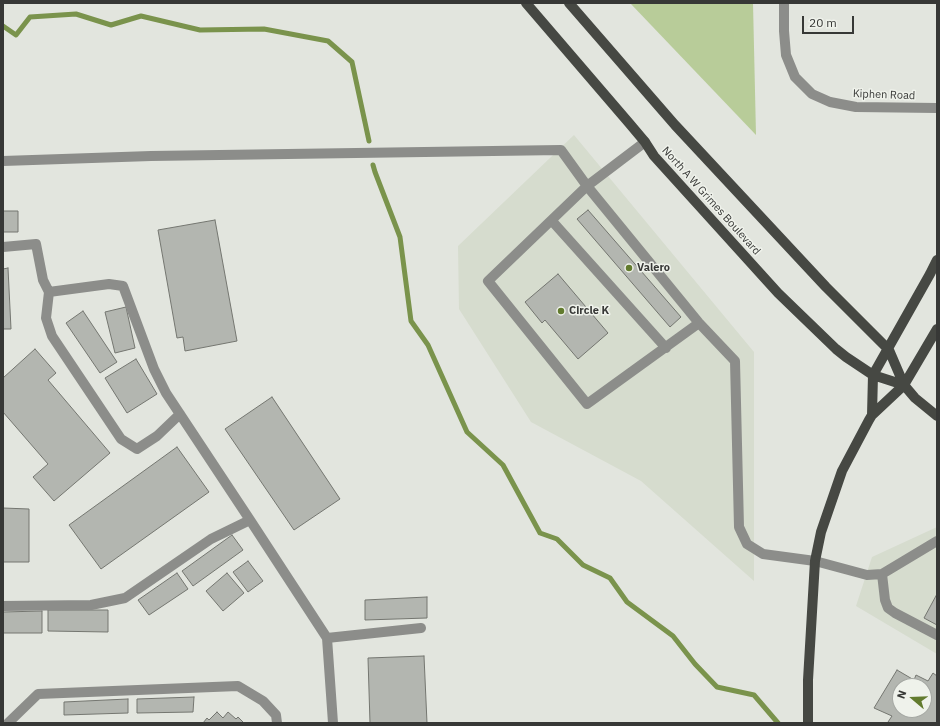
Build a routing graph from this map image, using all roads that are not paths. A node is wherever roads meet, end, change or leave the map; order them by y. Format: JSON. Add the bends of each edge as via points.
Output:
{"nodes":[{"id":1,"x":526,"y":3,"type":"edge"},
{"id":2,"x":569,"y":3,"type":"edge"},
{"id":3,"x":784,"y":3,"type":"edge"},
{"id":4,"x":937,"y":108,"type":"edge"},
{"id":5,"x":645,"y":142,"type":"junction"},
{"id":6,"x":3,"y":161,"type":"edge"},
{"id":7,"x":588,"y":186,"type":"junction"},
{"id":8,"x":552,"y":220,"type":"junction"},
{"id":9,"x":3,"y":248,"type":"edge"},
{"id":10,"x":937,"y":260,"type":"edge"},
{"id":11,"x":49,"y":292,"type":"junction"},
{"id":12,"x":700,"y":323,"type":"junction"},
{"id":13,"x":937,"y":329,"type":"edge"},
{"id":14,"x":666,"y":348,"type":"junction"},
{"id":15,"x":889,"y":350,"type":"junction"},
{"id":16,"x":873,"y":376,"type":"junction"},
{"id":17,"x":904,"y":385,"type":"junction"},
{"id":18,"x":180,"y":414,"type":"junction"},
{"id":19,"x":872,"y":415,"type":"junction"},
{"id":20,"x":937,"y":416,"type":"edge"},
{"id":21,"x":250,"y":520,"type":"junction"},
{"id":22,"x":937,"y":541,"type":"edge"},
{"id":23,"x":815,"y":561,"type":"junction"},
{"id":24,"x":882,"y":574,"type":"junction"},
{"id":25,"x":3,"y":606,"type":"edge"},
{"id":26,"x":421,"y":628,"type":"dead end"},
{"id":27,"x":937,"y":635,"type":"edge"},
{"id":28,"x":327,"y":638,"type":"junction"},
{"id":29,"x":8,"y":723,"type":"edge"},
{"id":30,"x":277,"y":723,"type":"edge"},
{"id":31,"x":332,"y":723,"type":"edge"},
{"id":32,"x":808,"y":723,"type":"edge"}],
"edges":[{"from":1,"to":5,"type":"main road","name":"North A W Grimes Boulevard"},
{"from":2,"to":15,"type":"main road","via":[[675,126],[826,287]]},
{"from":3,"to":4,"type":"street","name":"Kiphen Road","via":[[786,55],[795,77],[812,94],[830,102],[856,107]]},
{"from":5,"to":7,"type":"street"},
{"from":5,"to":16,"type":"main road","name":"North A W Grimes Boulevard","via":[[654,156],[778,292],[836,349]]},
{"from":6,"to":7,"type":"street","via":[[561,150]]},
{"from":7,"to":8,"type":"street"},
{"from":7,"to":12,"type":"street"},
{"from":8,"to":14,"type":"street"},
{"from":8,"to":14,"type":"street","via":[[488,281],[587,404]]},
{"from":9,"to":11,"type":"street","via":[[36,244],[43,280]]},
{"from":10,"to":15,"type":"main road"},
{"from":11,"to":18,"type":"street","via":[[109,284],[123,286],[154,369]]},
{"from":11,"to":18,"type":"street","via":[[46,318],[52,336],[121,440],[137,449],[157,436]]},
{"from":12,"to":14,"type":"street"},
{"from":12,"to":23,"type":"street","via":[[735,361],[739,527],[747,544],[763,554]]},
{"from":13,"to":17,"type":"main road"},
{"from":15,"to":16,"type":"main road"},
{"from":15,"to":17,"type":"main road"},
{"from":16,"to":17,"type":"main road","name":"North A W Grimes Boulevard"},
{"from":16,"to":19,"type":"main road"},
{"from":17,"to":19,"type":"main road"},
{"from":17,"to":20,"type":"main road"},
{"from":18,"to":21,"type":"street"},
{"from":19,"to":23,"type":"main road","via":[[842,471],[821,532]]},
{"from":21,"to":25,"type":"street","via":[[211,539],[125,598],[91,604]]},
{"from":21,"to":28,"type":"street"},
{"from":22,"to":24,"type":"street"},
{"from":23,"to":24,"type":"street","via":[[868,575]]},
{"from":23,"to":32,"type":"main road"},
{"from":24,"to":27,"type":"street","via":[[888,608]]},
{"from":26,"to":28,"type":"street"},
{"from":28,"to":31,"type":"street"},
{"from":29,"to":30,"type":"street","via":[[38,694],[238,686],[263,701],[276,715]]}]}
